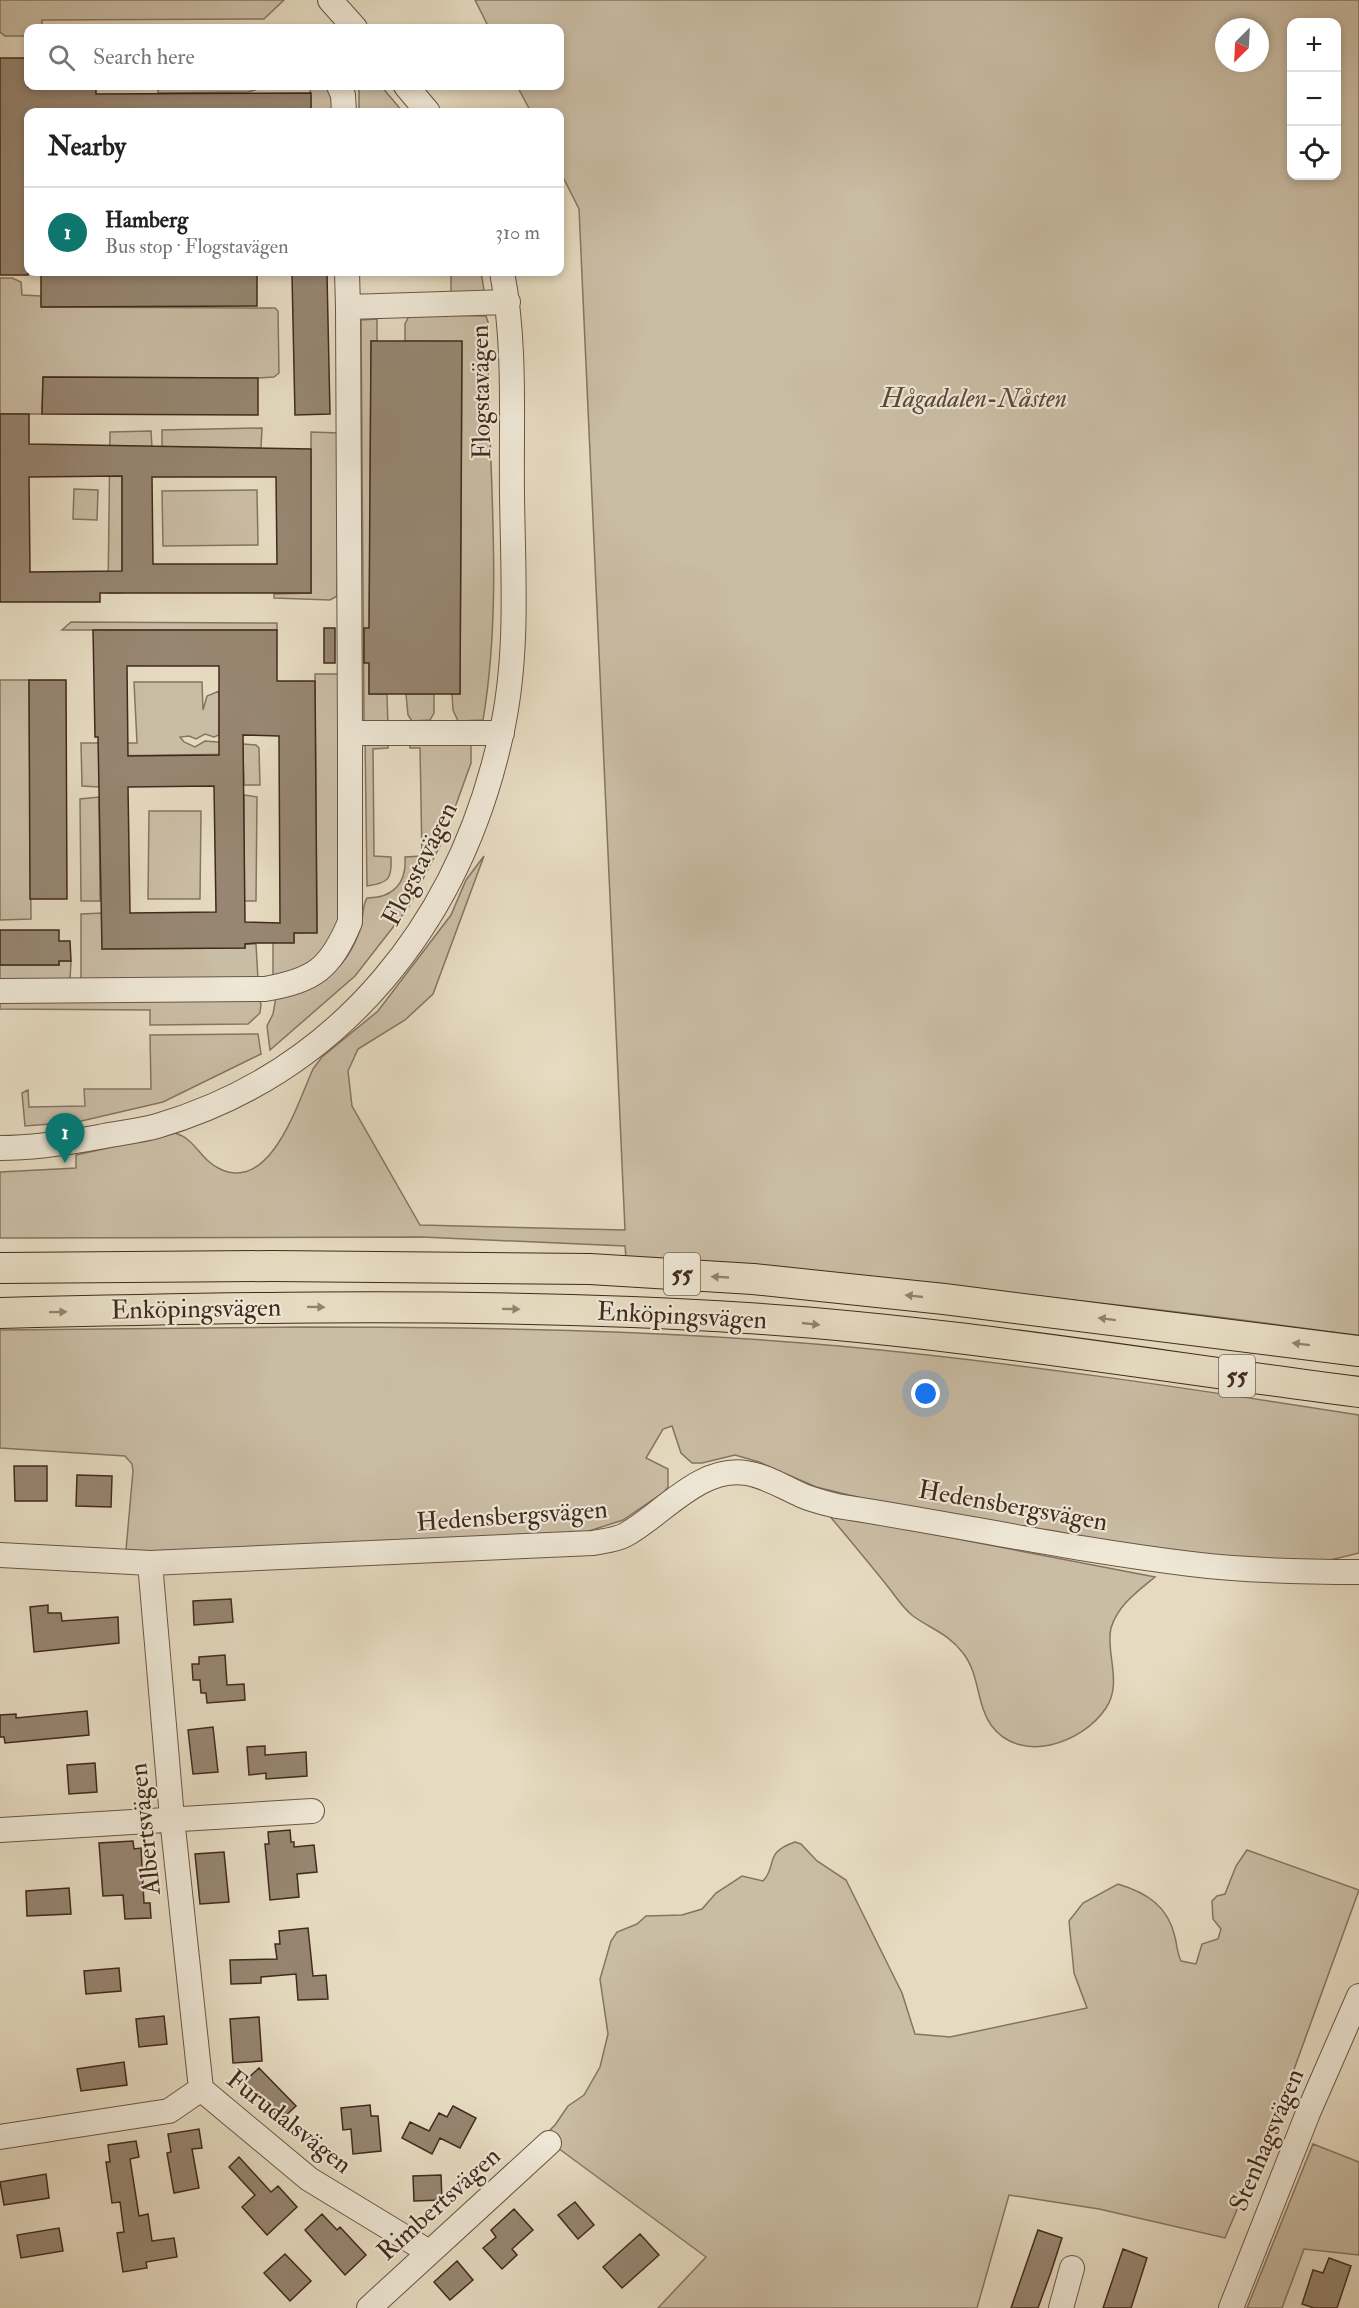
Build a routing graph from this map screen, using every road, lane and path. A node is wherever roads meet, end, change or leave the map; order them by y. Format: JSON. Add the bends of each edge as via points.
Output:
{"nodes":[{"id":1,"x":330,"y":0,"type":"edge"},
{"id":2,"x":351,"y":24,"type":"edge"},
{"id":3,"x":341,"y":90,"type":"edge"},
{"id":4,"x":409,"y":90,"type":"edge"},
{"id":5,"x":344,"y":108,"type":"edge"},
{"id":6,"x":425,"y":108,"type":"edge"},
{"id":7,"x":347,"y":276,"type":"edge"},
{"id":8,"x":503,"y":276,"type":"edge"},
{"id":9,"x":508,"y":302,"type":"junction"},
{"id":10,"x":348,"y":307,"type":"junction"},
{"id":11,"x":350,"y":733,"type":"junction"},
{"id":12,"x":502,"y":733,"type":"junction"},
{"id":13,"x":0,"y":990,"type":"edge"},
{"id":14,"x":0,"y":1148,"type":"edge"},
{"id":15,"x":0,"y":1268,"type":"edge"},
{"id":16,"x":0,"y":1313,"type":"edge"},
{"id":17,"x":1359,"y":1351,"type":"edge"},
{"id":18,"x":1324,"y":1388,"type":"junction"},
{"id":19,"x":1359,"y":1392,"type":"edge"},
{"id":20,"x":1359,"y":1403,"type":"edge"},
{"id":21,"x":0,"y":1555,"type":"edge"},
{"id":22,"x":150,"y":1563,"type":"junction"},
{"id":23,"x":1359,"y":1572,"type":"edge"},
{"id":24,"x":312,"y":1811,"type":"dead end"},
{"id":25,"x":172,"y":1818,"type":"junction"},
{"id":26,"x":0,"y":1830,"type":"edge"},
{"id":27,"x":1359,"y":1996,"type":"edge"},
{"id":28,"x":201,"y":2090,"type":"junction"},
{"id":29,"x":0,"y":2137,"type":"edge"},
{"id":30,"x":549,"y":2143,"type":"dead end"},
{"id":31,"x":429,"y":2252,"type":"junction"},
{"id":32,"x":1072,"y":2268,"type":"dead end"},
{"id":33,"x":369,"y":2308,"type":"edge"},
{"id":34,"x":1061,"y":2308,"type":"edge"},
{"id":35,"x":1231,"y":2308,"type":"edge"}],
"edges":[{"from":1,"to":2,"type":"street"},
{"from":3,"to":5,"type":"street"},
{"from":4,"to":6,"type":"street"},
{"from":7,"to":10,"type":"street","name":"Flogstavägen"},
{"from":8,"to":9,"type":"street","name":"Flogstavägen"},
{"from":9,"to":10,"type":"street","name":"Flogstavägen"},
{"from":9,"to":12,"type":"street","name":"Flogstavägen","via":[[513,628]]},
{"from":10,"to":11,"type":"street","name":"Flogstavägen"},
{"from":11,"to":12,"type":"street"},
{"from":11,"to":13,"type":"street","name":"Flogstavägen","via":[[350,922],[339,948],[320,970],[298,983],[265,989]]},
{"from":12,"to":14,"type":"street","name":"Flogstavägen","via":[[478,819],[426,924],[397,964],[335,1029],[235,1096],[156,1126],[65,1143]]},
{"from":17,"to":15,"type":"main road","name":"Enköpingsvägen","number":"55","one_way":true,"via":[[741,1278],[590,1269]]},
{"from":16,"to":18,"type":"main road","name":"Enköpingsvägen","number":"55","one_way":true,"via":[[265,1306],[576,1310],[749,1318],[941,1337]]},
{"from":18,"to":19,"type":"main road","name":"Enköpingsvägen","number":"55"},
{"from":18,"to":20,"type":"main road"},
{"from":21,"to":22,"type":"street","name":"Hedensbergsvägen"},
{"from":22,"to":23,"type":"street","name":"Hedensbergsvägen","via":[[593,1543],[622,1537],[696,1485],[721,1474],[745,1473],[837,1506],[1106,1551],[1191,1564]]},
{"from":22,"to":25,"type":"street","name":"Albertsvägen"},
{"from":24,"to":25,"type":"street"},
{"from":25,"to":26,"type":"street"},
{"from":25,"to":28,"type":"street","name":"Albertsvägen"},
{"from":27,"to":35,"type":"street","name":"Stenhagsvägen"},
{"from":28,"to":29,"type":"street","name":"Furudalsvägen","via":[[169,2111]]},
{"from":28,"to":31,"type":"street","name":"Furudalsvägen","via":[[309,2179]]},
{"from":30,"to":31,"type":"street","name":"Rimbertsvägen"},
{"from":31,"to":33,"type":"street","name":"Rimbertsvägen"},
{"from":32,"to":34,"type":"street"}]}
